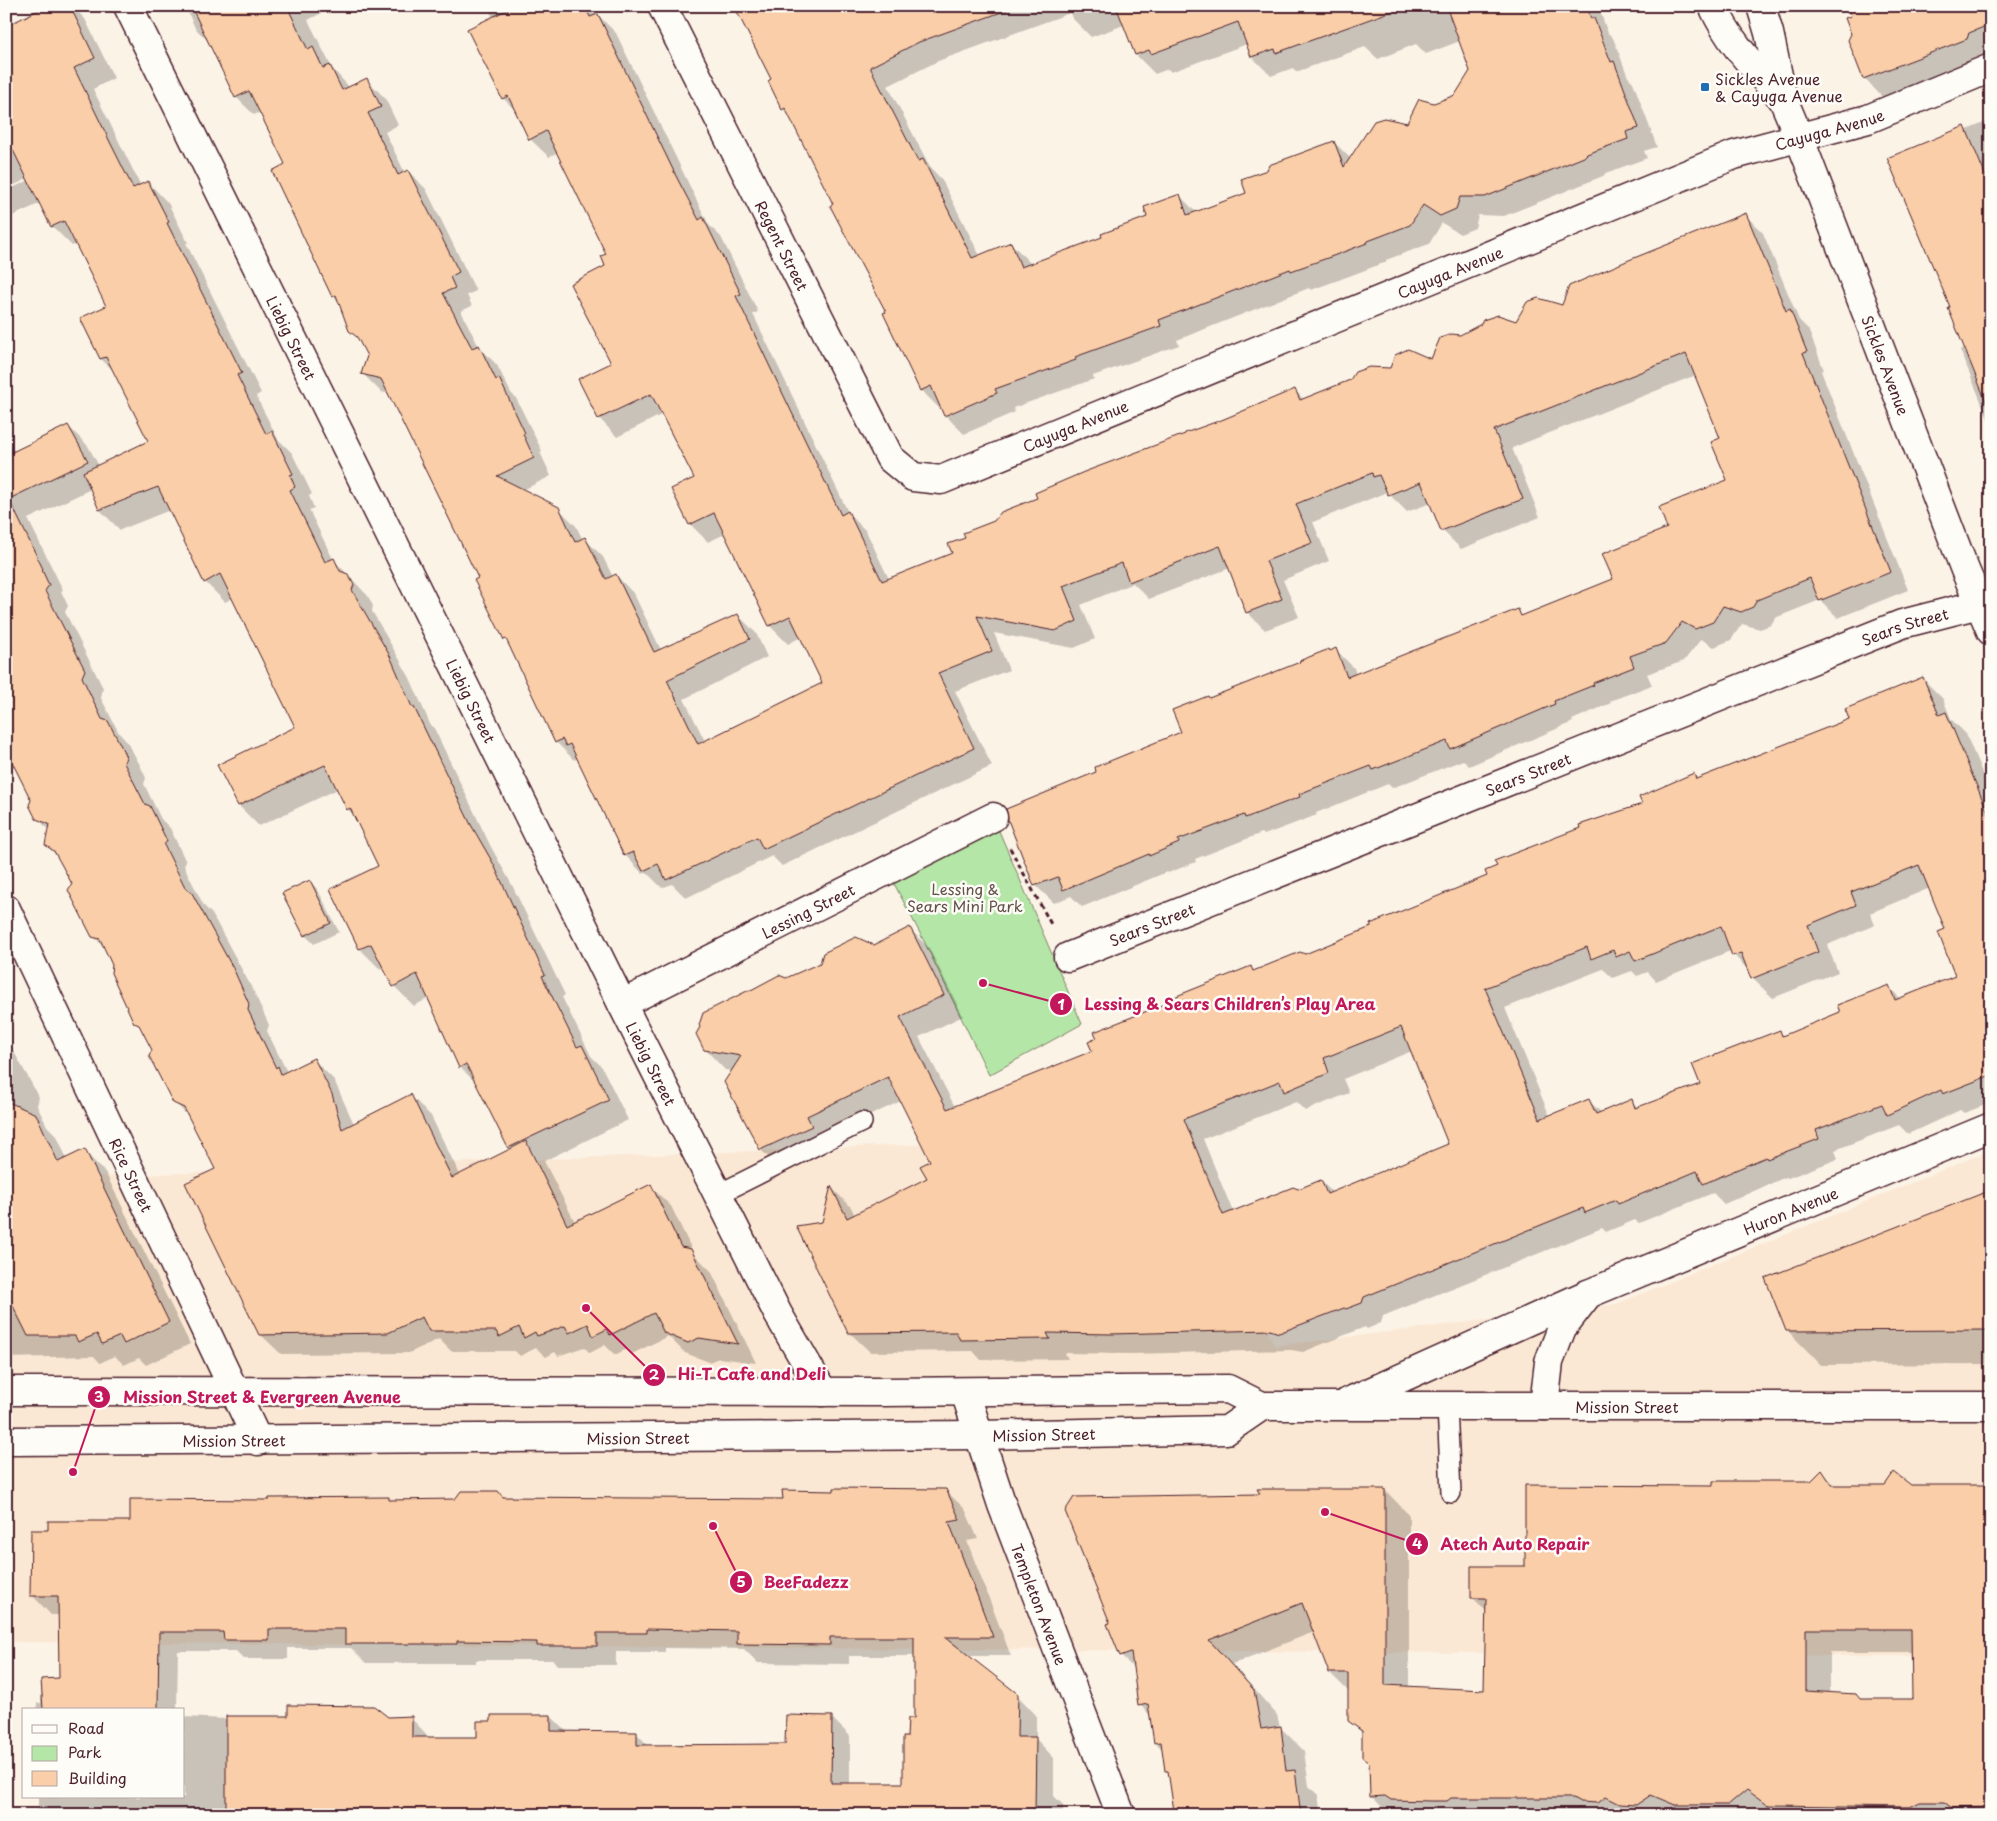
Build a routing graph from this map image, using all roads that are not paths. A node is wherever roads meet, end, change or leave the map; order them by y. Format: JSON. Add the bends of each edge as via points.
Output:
{"nodes":[{"id":1,"x":128,"y":6,"type":"edge"},
{"id":2,"x":662,"y":6,"type":"edge"},
{"id":3,"x":1713,"y":6,"type":"edge"},
{"id":4,"x":1761,"y":6,"type":"edge"},
{"id":5,"x":1991,"y":68,"type":"edge"},
{"id":6,"x":1783,"y":99,"type":"junction"},
{"id":7,"x":1799,"y":137,"type":"junction"},
{"id":8,"x":912,"y":477,"type":"joint"},
{"id":9,"x":1985,"y":603,"type":"edge"},
{"id":10,"x":1991,"y":631,"type":"edge"},
{"id":11,"x":993,"y":816,"type":"road end"},
{"id":12,"x":6,"y":909,"type":"edge"},
{"id":13,"x":1068,"y":957,"type":"road end"},
{"id":14,"x":622,"y":1004,"type":"junction"},
{"id":15,"x":862,"y":1122,"type":"dead end"},
{"id":16,"x":1991,"y":1127,"type":"edge"},
{"id":17,"x":719,"y":1194,"type":"junction"},
{"id":18,"x":1588,"y":1294,"type":"junction"},
{"id":19,"x":6,"y":1391,"type":"edge"},
{"id":20,"x":234,"y":1391,"type":"junction"},
{"id":21,"x":823,"y":1392,"type":"junction"},
{"id":22,"x":965,"y":1392,"type":"junction"},
{"id":23,"x":1262,"y":1406,"type":"junction"},
{"id":24,"x":1339,"y":1406,"type":"junction"},
{"id":25,"x":1447,"y":1406,"type":"junction"},
{"id":26,"x":1544,"y":1406,"type":"junction"},
{"id":27,"x":1991,"y":1406,"type":"edge"},
{"id":28,"x":980,"y":1435,"type":"junction"},
{"id":29,"x":6,"y":1441,"type":"edge"},
{"id":30,"x":258,"y":1441,"type":"junction"},
{"id":31,"x":1451,"y":1492,"type":"dead end"},
{"id":32,"x":1122,"y":1815,"type":"edge"}],
"edges":[{"from":1,"to":14,"type":"street","name":"Liebig Street"},
{"from":2,"to":8,"type":"street","name":"Regent Street","via":[[890,458]]},
{"from":3,"to":6,"type":"street","name":"Sickles Avenue","via":[[1732,42]]},
{"from":4,"to":6,"type":"street","name":"Sickles Avenue"},
{"from":5,"to":7,"type":"street","name":"Cayuga Avenue","via":[[1868,118]]},
{"from":6,"to":7,"type":"street","name":"Sickles Avenue"},
{"from":7,"to":8,"type":"street","name":"Cayuga Avenue","via":[[1734,155],[941,480]]},
{"from":7,"to":9,"type":"street","name":"Sickles Avenue","via":[[1965,570]]},
{"from":9,"to":10,"type":"street","name":"Sickles Avenue"},
{"from":9,"to":13,"type":"street","name":"Sears Street","via":[[1902,624]]},
{"from":11,"to":14,"type":"street","name":"Lessing Street"},
{"from":12,"to":20,"type":"street","name":"Rice Street"},
{"from":14,"to":17,"type":"street","name":"Liebig Street"},
{"from":15,"to":17,"type":"lane"},
{"from":16,"to":18,"type":"street","name":"Huron Avenue"},
{"from":17,"to":21,"type":"street","name":"Liebig Street","via":[[778,1314]]},
{"from":18,"to":24,"type":"street","name":"Huron Avenue"},
{"from":18,"to":26,"type":"street","via":[[1562,1328],[1549,1362]]},
{"from":19,"to":20,"type":"street","name":"Mission Street"},
{"from":20,"to":21,"type":"street","name":"Mission Street"},
{"from":20,"to":30,"type":"street","name":"Rice Street"},
{"from":21,"to":22,"type":"street","name":"Mission Street"},
{"from":22,"to":23,"type":"street","name":"Mission Street","via":[[1228,1389]]},
{"from":22,"to":28,"type":"street","name":"Templeton Avenue"},
{"from":23,"to":24,"type":"street","name":"Mission Street"},
{"from":23,"to":28,"type":"street","name":"Mission Street","via":[[1227,1430]]},
{"from":24,"to":25,"type":"street","name":"Mission Street"},
{"from":25,"to":26,"type":"street","name":"Mission Street"},
{"from":25,"to":31,"type":"lane"},
{"from":26,"to":27,"type":"street","name":"Mission Street"},
{"from":28,"to":30,"type":"street","name":"Mission Street"},
{"from":28,"to":32,"type":"street","name":"Templeton Avenue","via":[[1002,1505]]},
{"from":29,"to":30,"type":"street","name":"Mission Street"}]}
